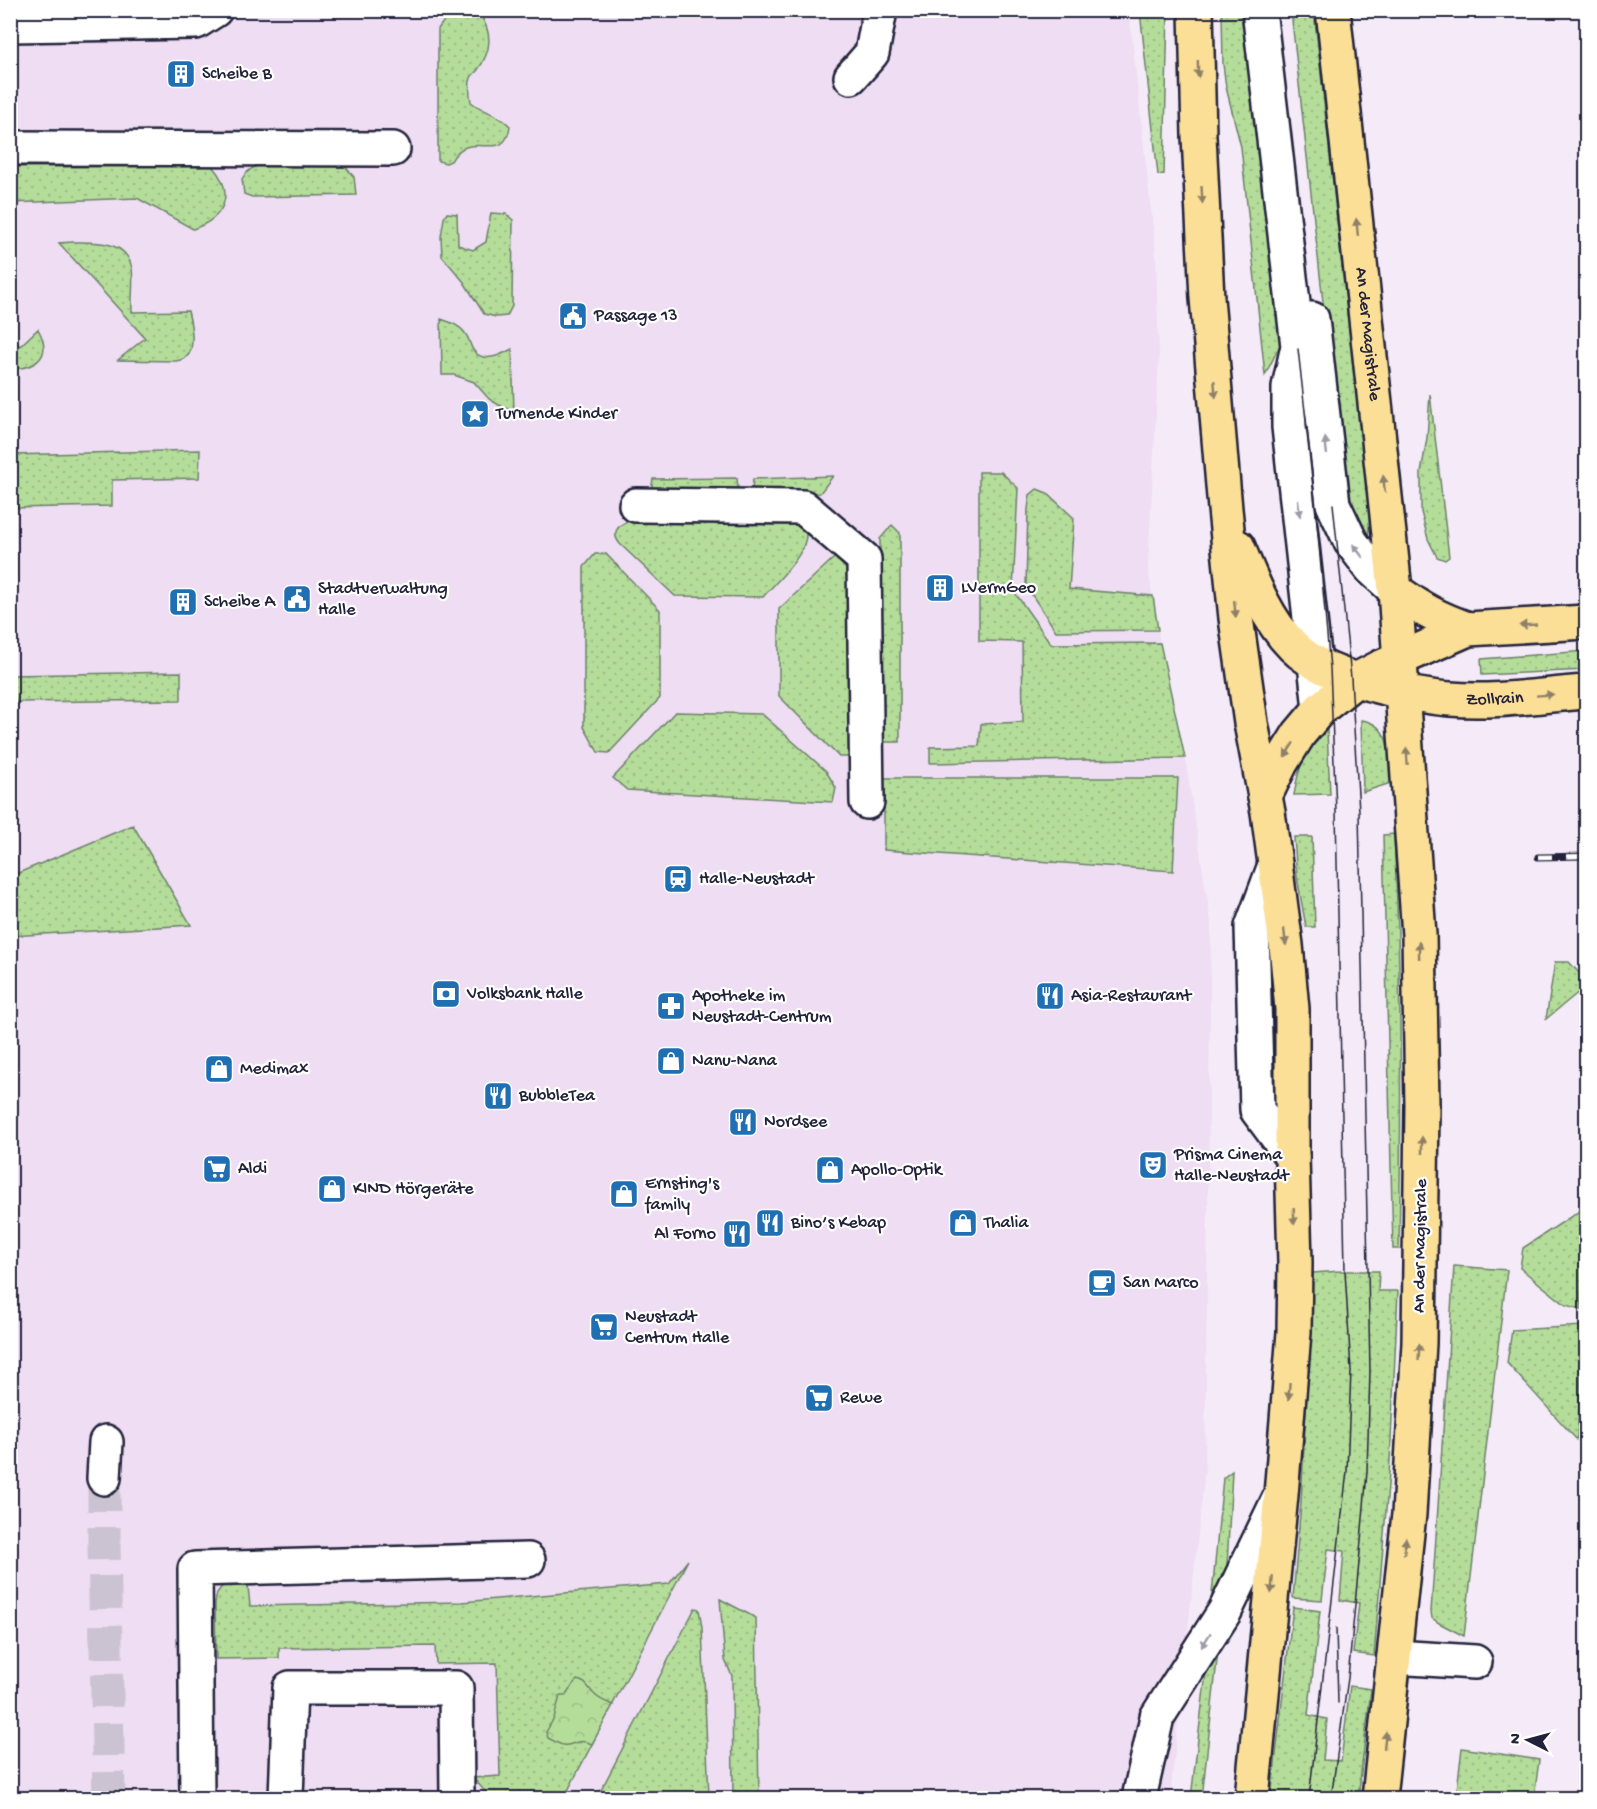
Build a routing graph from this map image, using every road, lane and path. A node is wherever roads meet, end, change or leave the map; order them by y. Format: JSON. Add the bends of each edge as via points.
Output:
{"nodes":[{"id":1,"x":215,"y":10,"type":"edge"},
{"id":2,"x":880,"y":10,"type":"edge"},
{"id":3,"x":1196,"y":10,"type":"edge"},
{"id":4,"x":1259,"y":10,"type":"edge"},
{"id":5,"x":1278,"y":10,"type":"edge"},
{"id":6,"x":1333,"y":10,"type":"edge"},
{"id":7,"x":10,"y":25,"type":"edge"},
{"id":8,"x":851,"y":77,"type":"dead end"},
{"id":9,"x":10,"y":148,"type":"edge"},
{"id":10,"x":393,"y":149,"type":"dead end"},
{"id":11,"x":1299,"y":349,"type":"dead end"},
{"id":12,"x":636,"y":505,"type":"dead end"},
{"id":13,"x":1225,"y":509,"type":"junction"},
{"id":14,"x":1395,"y":590,"type":"junction"},
{"id":15,"x":1587,"y":622,"type":"edge"},
{"id":16,"x":1468,"y":629,"type":"junction"},
{"id":17,"x":1401,"y":656,"type":"junction"},
{"id":18,"x":1317,"y":664,"type":"junction"},
{"id":19,"x":1356,"y":680,"type":"junction"},
{"id":20,"x":1403,"y":692,"type":"junction"},
{"id":21,"x":1587,"y":692,"type":"edge"},
{"id":22,"x":1320,"y":709,"type":"junction"},
{"id":23,"x":1265,"y":796,"type":"junction"},
{"id":24,"x":867,"y":802,"type":"dead end"},
{"id":25,"x":106,"y":1442,"type":"dead end"},
{"id":26,"x":104,"y":1478,"type":"tunnel mouth"},
{"id":27,"x":1281,"y":1495,"type":"junction"},
{"id":28,"x":528,"y":1560,"type":"dead end"},
{"id":29,"x":1394,"y":1657,"type":"junction"},
{"id":30,"x":1475,"y":1662,"type":"dead end"},
{"id":31,"x":197,"y":1798,"type":"edge"},
{"id":32,"x":286,"y":1798,"type":"edge"},
{"id":33,"x":457,"y":1798,"type":"edge"},
{"id":34,"x":1140,"y":1798,"type":"edge"},
{"id":35,"x":1252,"y":1798,"type":"edge"},
{"id":36,"x":1379,"y":1798,"type":"edge"}],
"edges":[{"from":1,"to":7,"type":"street","via":[[196,22]]},
{"from":2,"to":8,"type":"street","via":[[872,53]]},
{"from":3,"to":13,"type":"main road","one_way":true,"via":[[1207,298]]},
{"from":4,"to":11,"type":"street"},
{"from":4,"to":18,"type":"street","one_way":true,"via":[[1298,346],[1289,387],[1289,426]]},
{"from":14,"to":5,"type":"street","one_way":true,"via":[[1351,542],[1333,504]]},
{"from":14,"to":6,"type":"main road","name":"An der Magistrale","one_way":true},
{"from":9,"to":10,"type":"street"},
{"from":12,"to":24,"type":"street","via":[[803,507],[864,559]]},
{"from":13,"to":18,"type":"main road","via":[[1261,600],[1293,647]]},
{"from":13,"to":23,"type":"main road","one_way":true,"via":[[1236,618]]},
{"from":14,"to":16,"type":"main road","via":[[1441,620]]},
{"from":14,"to":17,"type":"main road","name":"An der Magistrale"},
{"from":15,"to":16,"type":"main road","one_way":true},
{"from":16,"to":17,"type":"main road"},
{"from":17,"to":19,"type":"main road"},
{"from":17,"to":20,"type":"main road","name":"An der Magistrale"},
{"from":18,"to":19,"type":"main road"},
{"from":18,"to":22,"type":"street"},
{"from":19,"to":20,"type":"main road"},
{"from":19,"to":22,"type":"main road"},
{"from":20,"to":21,"type":"main road","name":"Zollrain","one_way":true,"via":[[1472,700]]},
{"from":29,"to":20,"type":"main road","name":"An der Magistrale","one_way":true,"via":[[1409,1514],[1422,1225],[1419,935]]},
{"from":22,"to":23,"type":"main road","one_way":true,"via":[[1299,734]]},
{"from":23,"to":27,"type":"main road","one_way":true,"via":[[1292,1010],[1294,1332]]},
{"from":25,"to":26,"type":"street"},
{"from":27,"to":34,"type":"street","one_way":true,"via":[[1225,1611],[1157,1717]]},
{"from":27,"to":35,"type":"main road","one_way":true},
{"from":28,"to":31,"type":"street","via":[[195,1569]]},
{"from":29,"to":30,"type":"street"},
{"from":36,"to":29,"type":"main road","name":"An der Magistrale","one_way":true},
{"from":32,"to":33,"type":"street","via":[[290,1688],[456,1688]]}]}
